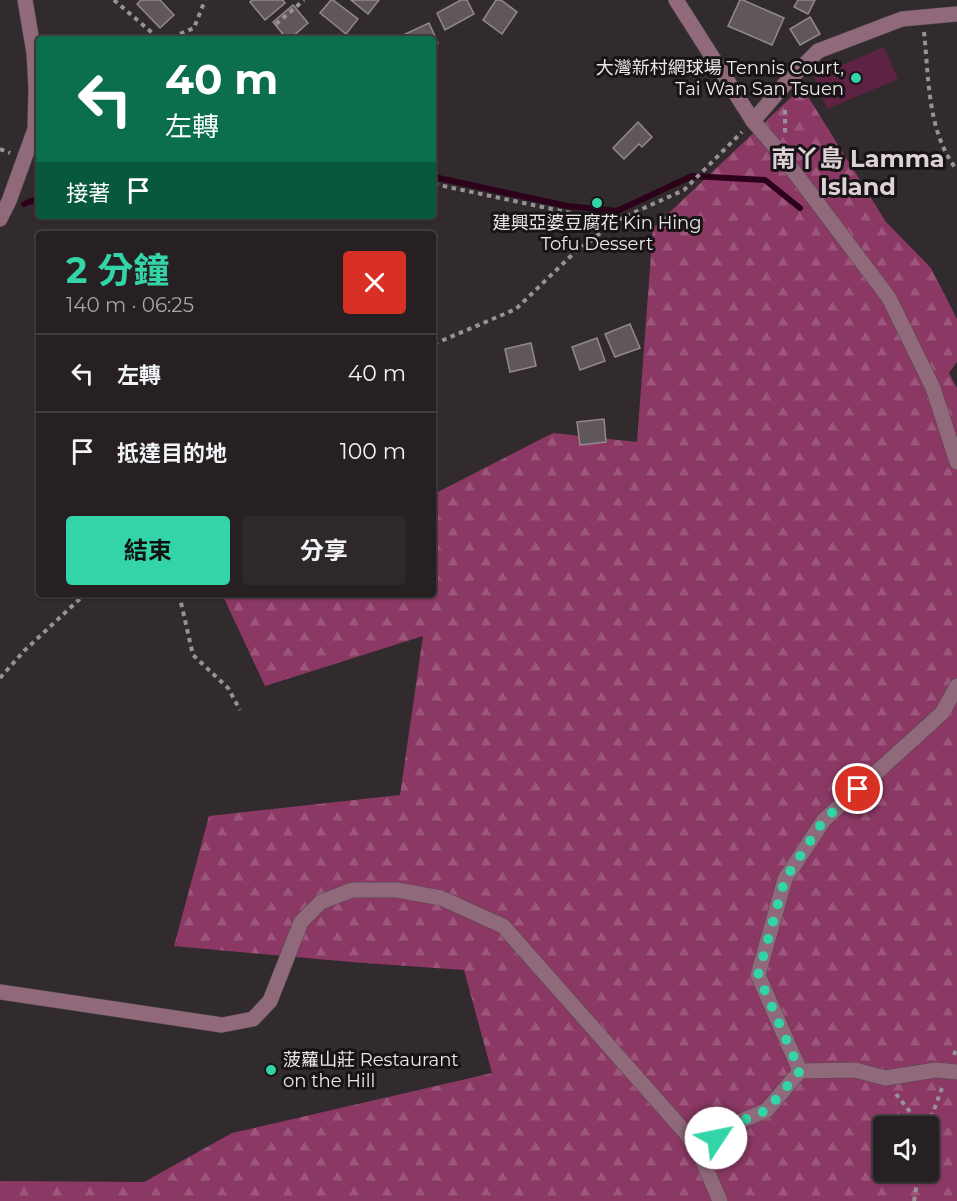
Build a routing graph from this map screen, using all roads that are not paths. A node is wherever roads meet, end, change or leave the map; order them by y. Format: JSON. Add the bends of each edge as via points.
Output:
{"nodes":[{"id":1,"x":25,"y":0,"type":"edge"},
{"id":2,"x":676,"y":0,"type":"edge"},
{"id":3,"x":957,"y":14,"type":"edge"},
{"id":4,"x":753,"y":121,"type":"junction"},
{"id":5,"x":0,"y":219,"type":"edge"},
{"id":6,"x":957,"y":462,"type":"edge"},
{"id":7,"x":957,"y":686,"type":"edge"},
{"id":8,"x":0,"y":992,"type":"edge"},
{"id":9,"x":800,"y":1071,"type":"junction"},
{"id":10,"x":957,"y":1072,"type":"edge"},
{"id":11,"x":699,"y":1152,"type":"junction"},
{"id":12,"x":720,"y":1201,"type":"edge"}],
"edges":[{"from":1,"to":5,"type":"street","via":[[34,53],[35,129]]},
{"from":2,"to":4,"type":"street"},
{"from":3,"to":4,"type":"street","via":[[902,19],[818,51]]},
{"from":4,"to":6,"type":"street","via":[[889,298],[933,388]]},
{"from":7,"to":9,"type":"street","via":[[942,713],[824,820],[785,879],[758,975]]},
{"from":8,"to":11,"type":"street","via":[[222,1025],[253,1019],[270,1001],[301,922],[321,902],[352,890],[397,890],[441,898],[503,926]]},
{"from":9,"to":10,"type":"street","bridge":true,"via":[[855,1070],[885,1078],[936,1070]]},
{"from":9,"to":11,"type":"street","via":[[767,1110],[732,1125]]},
{"from":11,"to":12,"type":"street"}]}
